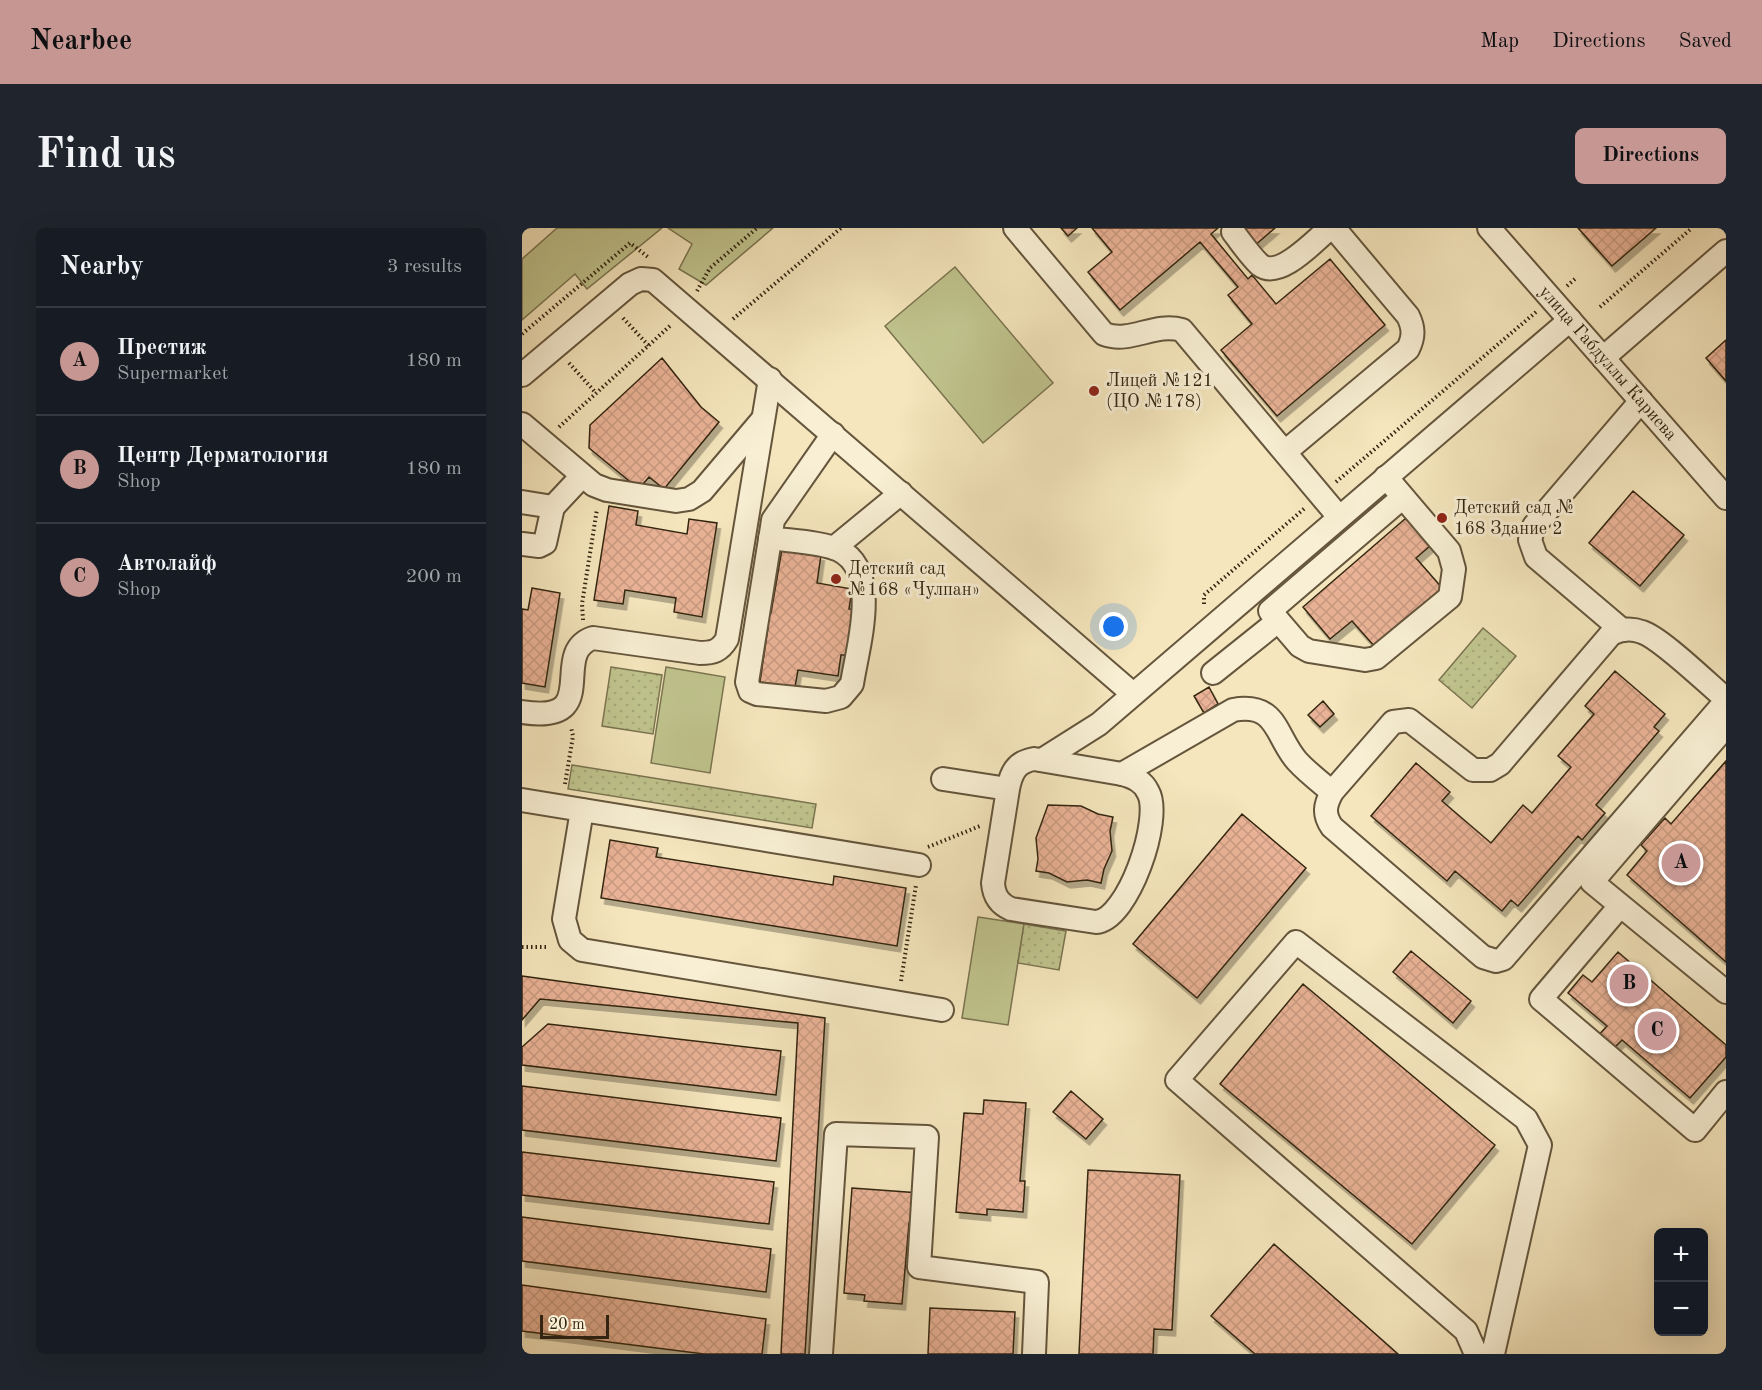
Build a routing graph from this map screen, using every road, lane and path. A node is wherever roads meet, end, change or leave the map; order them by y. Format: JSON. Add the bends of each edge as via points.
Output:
{"nodes":[{"id":1,"x":758,"y":228,"type":"edge"},
{"id":2,"x":841,"y":228,"type":"edge"},
{"id":3,"x":1015,"y":228,"type":"edge"},
{"id":4,"x":1332,"y":228,"type":"edge"},
{"id":5,"x":1489,"y":228,"type":"edge"},
{"id":6,"x":1692,"y":228,"type":"edge"},
{"id":7,"x":1233,"y":232,"type":"dead end"},
{"id":8,"x":1726,"y":251,"type":"edge"},
{"id":9,"x":1575,"y":279,"type":"dead end"},
{"id":10,"x":1551,"y":299,"type":"junction"},
{"id":11,"x":609,"y":302,"type":"junction"},
{"id":12,"x":1600,"y":307,"type":"dead end"},
{"id":13,"x":689,"y":309,"type":"junction"},
{"id":14,"x":1570,"y":320,"type":"junction"},
{"id":15,"x":716,"y":333,"type":"junction"},
{"id":16,"x":649,"y":346,"type":"junction"},
{"id":17,"x":555,"y":347,"type":"junction"},
{"id":18,"x":1603,"y":358,"type":"junction"},
{"id":19,"x":522,"y":375,"type":"edge"},
{"id":20,"x":770,"y":379,"type":"junction"},
{"id":21,"x":596,"y":393,"type":"junction"},
{"id":22,"x":1641,"y":401,"type":"junction"},
{"id":23,"x":763,"y":419,"type":"junction"},
{"id":24,"x":522,"y":424,"type":"edge"},
{"id":25,"x":833,"y":435,"type":"junction"},
{"id":26,"x":543,"y":442,"type":"junction"},
{"id":27,"x":1285,"y":452,"type":"junction"},
{"id":28,"x":1386,"y":477,"type":"junction"},
{"id":29,"x":591,"y":482,"type":"junction"},
{"id":30,"x":901,"y":493,"type":"junction"},
{"id":31,"x":1320,"y":495,"type":"junction"},
{"id":32,"x":1403,"y":497,"type":"junction"},
{"id":33,"x":1726,"y":498,"type":"edge"},
{"id":34,"x":522,"y":502,"type":"edge"},
{"id":35,"x":553,"y":507,"type":"junction"},
{"id":36,"x":1339,"y":518,"type":"junction"},
{"id":37,"x":770,"y":538,"type":"junction"},
{"id":38,"x":522,"y":544,"type":"edge"},
{"id":39,"x":834,"y":548,"type":"junction"},
{"id":40,"x":1253,"y":591,"type":"junction"},
{"id":41,"x":1204,"y":606,"type":"dead end"},
{"id":42,"x":1274,"y":616,"type":"junction"},
{"id":43,"x":1622,"y":630,"type":"junction"},
{"id":44,"x":586,"y":640,"type":"junction"},
{"id":45,"x":1213,"y":673,"type":"dead end"},
{"id":46,"x":1133,"y":694,"type":"junction"},
{"id":47,"x":1726,"y":700,"type":"edge"},
{"id":48,"x":565,"y":706,"type":"junction"},
{"id":49,"x":522,"y":712,"type":"edge"},
{"id":50,"x":1726,"y":726,"type":"edge"},
{"id":51,"x":1042,"y":760,"type":"junction"},
{"id":52,"x":1122,"y":774,"type":"junction"},
{"id":53,"x":943,"y":779,"type":"dead end"},
{"id":54,"x":1008,"y":789,"type":"junction"},
{"id":55,"x":1332,"y":792,"type":"junction"},
{"id":56,"x":522,"y":800,"type":"edge"},
{"id":57,"x":572,"y":808,"type":"junction"},
{"id":58,"x":1004,"y":816,"type":"junction"},
{"id":59,"x":894,"y":861,"type":"junction"},
{"id":60,"x":920,"y":864,"type":"joint"},
{"id":61,"x":1620,"y":906,"type":"junction"},
{"id":62,"x":1726,"y":992,"type":"edge"},
{"id":63,"x":897,"y":1003,"type":"junction"},
{"id":64,"x":942,"y":1010,"type":"dead end"},
{"id":65,"x":1726,"y":1092,"type":"edge"},
{"id":66,"x":821,"y":1354,"type":"edge"},
{"id":67,"x":1035,"y":1354,"type":"edge"},
{"id":68,"x":1476,"y":1354,"type":"edge"},
{"id":69,"x":1493,"y":1354,"type":"edge"}],
"edges":[{"from":1,"to":13,"type":"path","via":[[707,271]]},
{"from":2,"to":15,"type":"path"},
{"from":3,"to":27,"type":"street","via":[[1104,334],[1120,338],[1164,327],[1182,330]]},
{"from":4,"to":7,"type":"street","via":[[1286,265],[1272,269],[1260,265]]},
{"from":4,"to":27,"type":"street","via":[[1408,316],[1412,341],[1408,349]]},
{"from":5,"to":10,"type":"street","name":"улица Габдуллы Кариева"},
{"from":6,"to":12,"type":"path"},
{"from":8,"to":18,"type":"street"},
{"from":9,"to":10,"type":"path"},
{"from":10,"to":14,"type":"street","name":"улица Габдуллы Кариева"},
{"from":10,"to":31,"type":"path"},
{"from":11,"to":13,"type":"street","via":[[636,280],[648,279]]},
{"from":11,"to":16,"type":"path"},
{"from":11,"to":17,"type":"street"},
{"from":13,"to":15,"type":"street"},
{"from":13,"to":16,"type":"path"},
{"from":14,"to":18,"type":"street","name":"улица Габдуллы Кариева"},
{"from":14,"to":28,"type":"street"},
{"from":15,"to":20,"type":"street"},
{"from":16,"to":21,"type":"path"},
{"from":17,"to":19,"type":"street"},
{"from":17,"to":21,"type":"path"},
{"from":18,"to":22,"type":"street","name":"улица Габдуллы Кариева"},
{"from":20,"to":23,"type":"street"},
{"from":20,"to":25,"type":"street"},
{"from":21,"to":26,"type":"path"},
{"from":22,"to":33,"type":"street","name":"улица Габдуллы Кариева"},
{"from":22,"to":43,"type":"street","via":[[1534,526],[1530,540],[1536,557]]},
{"from":23,"to":29,"type":"street","via":[[702,491],[689,499],[676,501]]},
{"from":23,"to":44,"type":"street","via":[[723,646],[711,653],[700,653],[598,637]]},
{"from":24,"to":26,"type":"street"},
{"from":25,"to":30,"type":"street"},
{"from":25,"to":37,"type":"street","via":[[779,509]]},
{"from":26,"to":29,"type":"street"},
{"from":27,"to":31,"type":"street"},
{"from":28,"to":32,"type":"street"},
{"from":28,"to":36,"type":"street"},
{"from":29,"to":35,"type":"street"},
{"from":29,"to":44,"type":"path","via":[[582,604]]},
{"from":30,"to":39,"type":"street"},
{"from":30,"to":46,"type":"street"},
{"from":31,"to":36,"type":"street"},
{"from":31,"to":41,"type":"path","via":[[1204,595]]},
{"from":32,"to":42,"type":"street"},
{"from":32,"to":42,"type":"street","via":[[1449,550],[1454,569],[1450,597],[1382,655],[1371,659],[1309,651]]},
{"from":34,"to":35,"type":"street"},
{"from":35,"to":38,"type":"street","via":[[545,543]]},
{"from":36,"to":40,"type":"street"},
{"from":37,"to":39,"type":"street"},
{"from":37,"to":39,"type":"street","via":[[747,682],[750,691],[765,696],[834,700],[848,692],[852,684],[866,598],[853,565]]},
{"from":40,"to":42,"type":"street"},
{"from":40,"to":46,"type":"street"},
{"from":42,"to":45,"type":"street"},
{"from":43,"to":47,"type":"street","via":[[1637,630],[1651,636]]},
{"from":43,"to":55,"type":"street","via":[[1611,634],[1500,764],[1490,770],[1465,766],[1418,726],[1400,719],[1387,726]]},
{"from":44,"to":48,"type":"street","via":[[577,650]]},
{"from":46,"to":51,"type":"street","via":[[1082,737]]},
{"from":47,"to":55,"type":"street","via":[[1510,955],[1496,961],[1483,957],[1332,827],[1325,813]]},
{"from":48,"to":49,"type":"street","via":[[553,714]]},
{"from":48,"to":57,"type":"path","via":[[573,736]]},
{"from":50,"to":61,"type":"street","via":[[1592,882]]},
{"from":51,"to":52,"type":"street"},
{"from":51,"to":54,"type":"street","via":[[1019,764],[1010,777]]},
{"from":52,"to":55,"type":"street","via":[[1233,710],[1250,709],[1263,713],[1276,725],[1297,761]]},
{"from":52,"to":58,"type":"street","via":[[1134,777],[1149,793],[1153,816],[1138,876],[1102,922],[1011,909],[999,902],[993,883]]},
{"from":53,"to":54,"type":"street"},
{"from":54,"to":58,"type":"street"},
{"from":56,"to":57,"type":"street"},
{"from":57,"to":59,"type":"street"},
{"from":57,"to":63,"type":"street","via":[[564,919],[570,940],[582,950]]},
{"from":58,"to":59,"type":"path"},
{"from":59,"to":60,"type":"street"},
{"from":60,"to":63,"type":"path"},
{"from":61,"to":62,"type":"street"},
{"from":61,"to":65,"type":"street","via":[[1541,999],[1695,1130]]},
{"from":63,"to":64,"type":"street"},
{"from":66,"to":67,"type":"street","via":[[836,1134],[927,1137],[919,1267],[1037,1282]]},
{"from":68,"to":69,"type":"street","via":[[1466,1331],[1177,1080],[1296,942],[1526,1119],[1540,1145]]}]}
